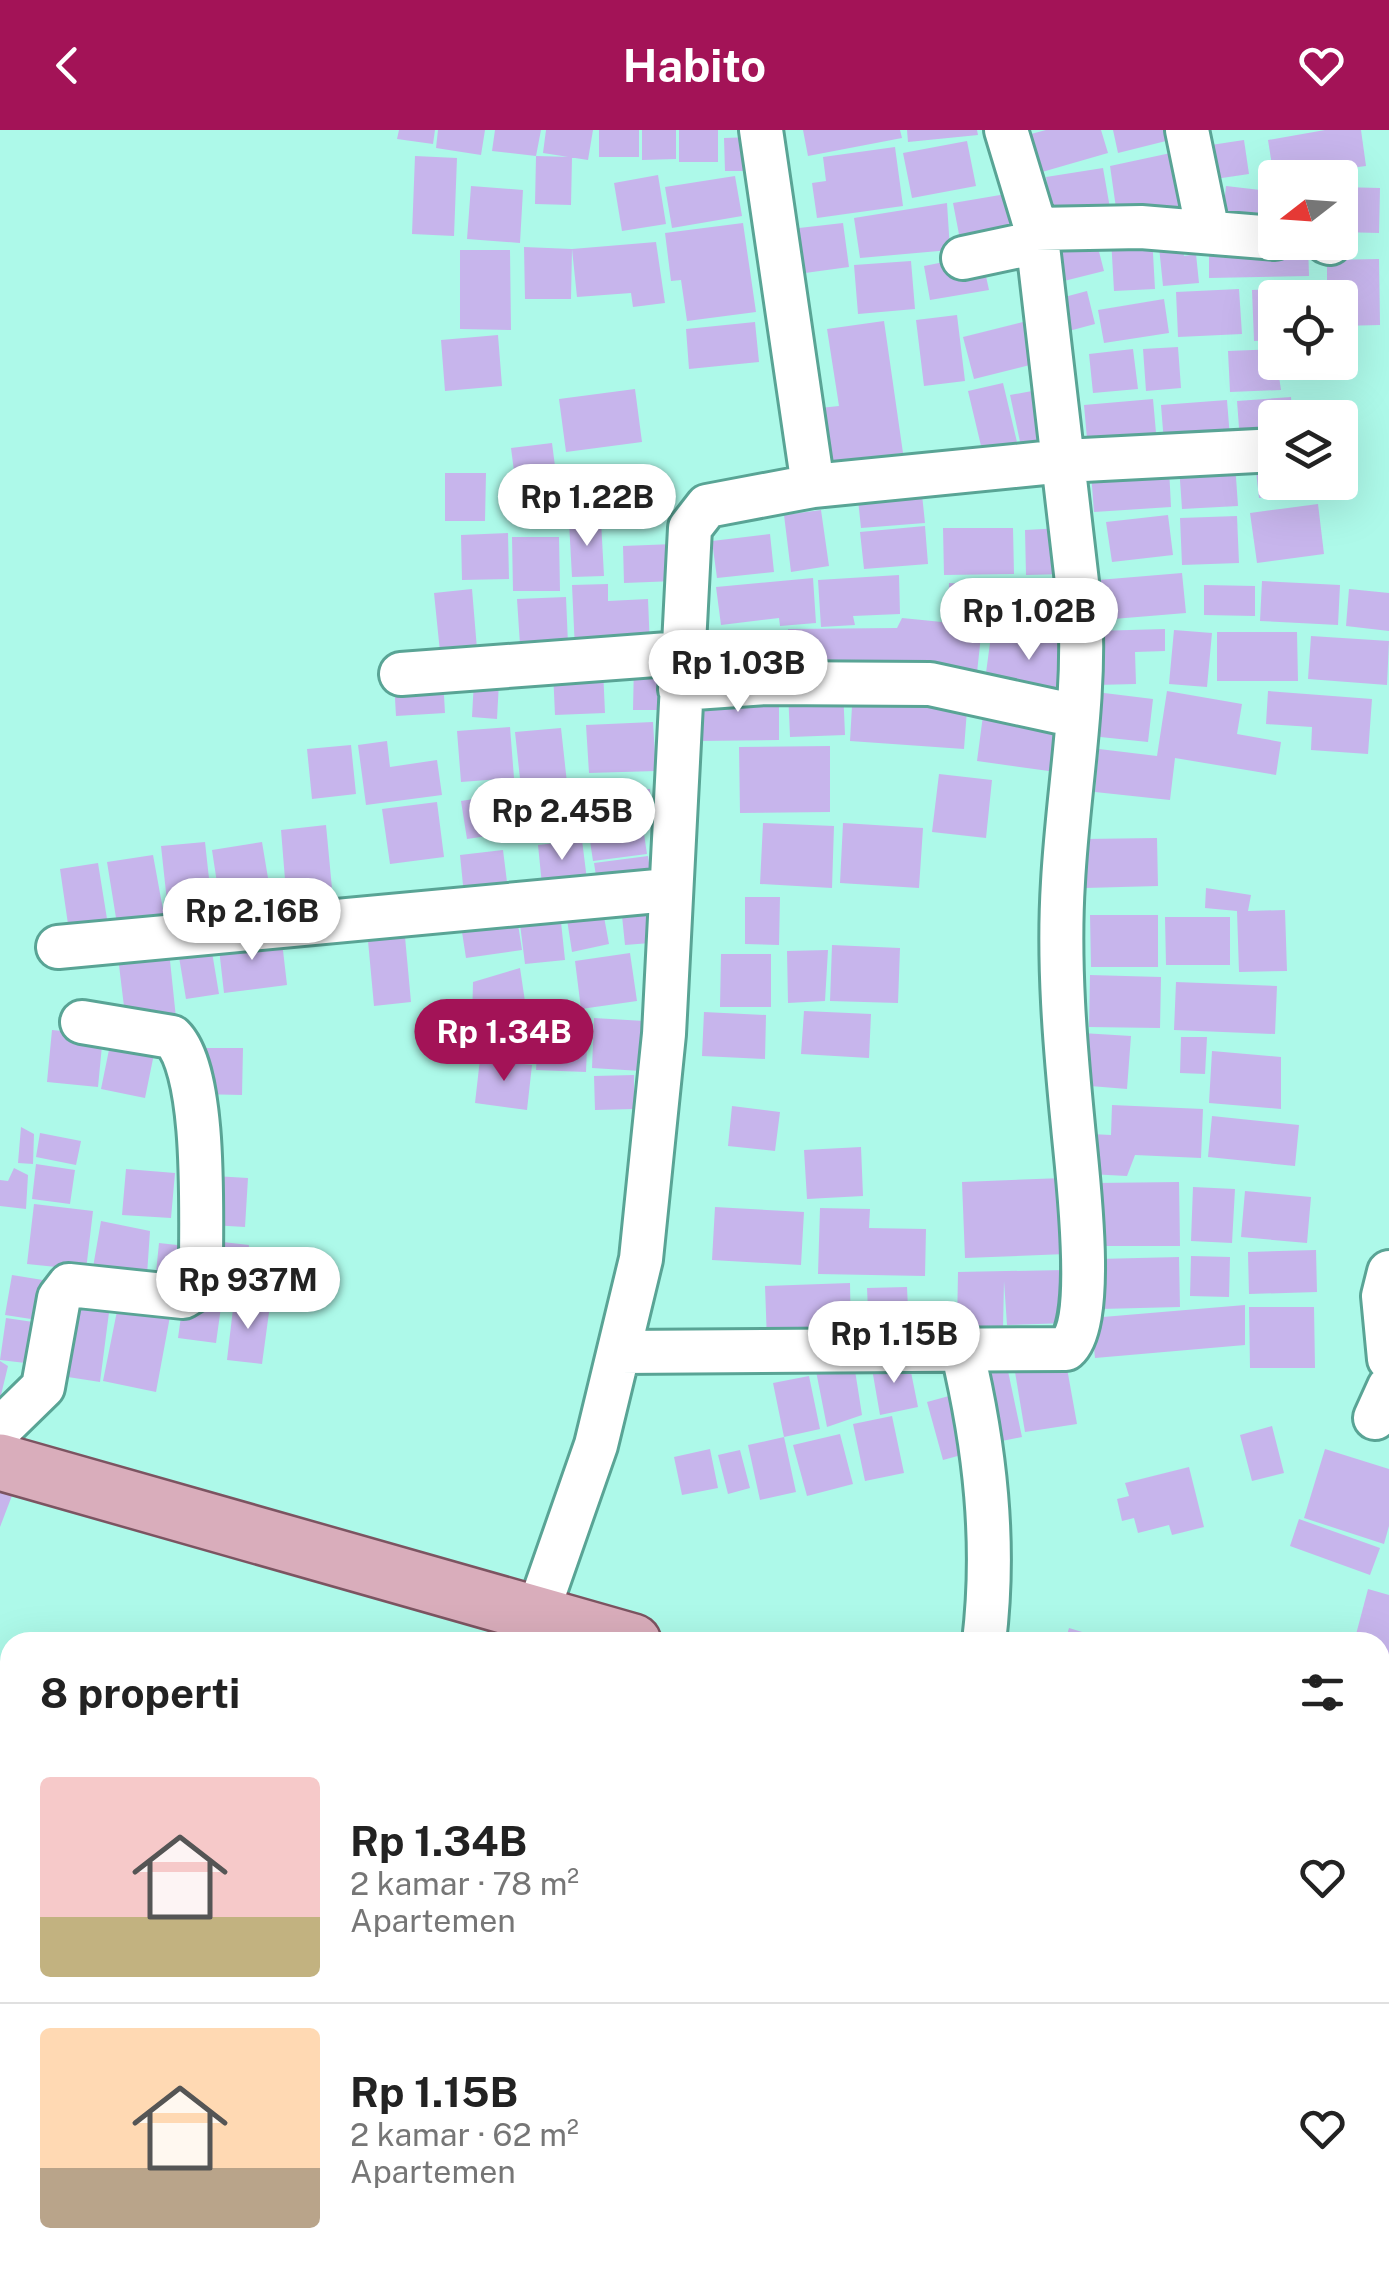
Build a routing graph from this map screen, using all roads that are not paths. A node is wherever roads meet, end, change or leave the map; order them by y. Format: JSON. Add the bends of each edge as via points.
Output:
{"nodes":[{"id":1,"x":760,"y":130,"type":"edge"},
{"id":2,"x":1006,"y":130,"type":"edge"},
{"id":3,"x":1187,"y":130,"type":"edge"},
{"id":4,"x":1208,"y":232,"type":"junction"},
{"id":5,"x":1037,"y":236,"type":"junction"},
{"id":6,"x":1258,"y":236,"type":"edge"},
{"id":7,"x":963,"y":258,"type":"dead end"},
{"id":8,"x":1258,"y":451,"type":"edge"},
{"id":9,"x":1064,"y":462,"type":"junction"},
{"id":10,"x":813,"y":486,"type":"junction"},
{"id":11,"x":681,"y":671,"type":"junction"},
{"id":12,"x":400,"y":674,"type":"dead end"},
{"id":13,"x":1077,"y":716,"type":"junction"},
{"id":14,"x":668,"y":890,"type":"junction"},
{"id":15,"x":58,"y":947,"type":"dead end"},
{"id":16,"x":82,"y":1022,"type":"dead end"},
{"id":17,"x":1389,"y":1272,"type":"edge"},
{"id":18,"x":962,"y":1350,"type":"junction"},
{"id":19,"x":620,"y":1352,"type":"junction"},
{"id":20,"x":1389,"y":1359,"type":"edge"},
{"id":21,"x":0,"y":1429,"type":"edge"},
{"id":22,"x":0,"y":1462,"type":"edge"},
{"id":23,"x":537,"y":1614,"type":"junction"},
{"id":24,"x":599,"y":1632,"type":"edge"},
{"id":25,"x":982,"y":1632,"type":"edge"}],
"edges":[{"from":1,"to":10,"type":"street"},
{"from":2,"to":5,"type":"street"},
{"from":3,"to":4,"type":"street"},
{"from":4,"to":5,"type":"street","via":[[1095,225]]},
{"from":4,"to":6,"type":"street"},
{"from":5,"to":7,"type":"street"},
{"from":5,"to":9,"type":"street"},
{"from":8,"to":9,"type":"street"},
{"from":9,"to":10,"type":"street"},
{"from":9,"to":13,"type":"street","via":[[1083,652]]},
{"from":10,"to":11,"type":"street","via":[[707,506],[695,517]]},
{"from":11,"to":12,"type":"street"},
{"from":11,"to":13,"type":"street","via":[[766,683],[930,684]]},
{"from":11,"to":14,"type":"street"},
{"from":13,"to":18,"type":"street","via":[[1062,962],[1082,1218],[1081,1327],[1066,1350]]},
{"from":14,"to":15,"type":"street"},
{"from":14,"to":19,"type":"street","via":[[654,1146],[641,1259]]},
{"from":16,"to":21,"type":"street","via":[[172,1038],[189,1060],[201,1286],[184,1297],[69,1285],[59,1298],[42,1386]]},
{"from":17,"to":20,"type":"street","via":[[1383,1296]]},
{"from":18,"to":19,"type":"street"},
{"from":18,"to":25,"type":"street","via":[[978,1413],[972,1566]]},
{"from":19,"to":23,"type":"street","via":[[596,1445]]},
{"from":22,"to":23,"type":"main road"},
{"from":23,"to":24,"type":"main road"}]}
